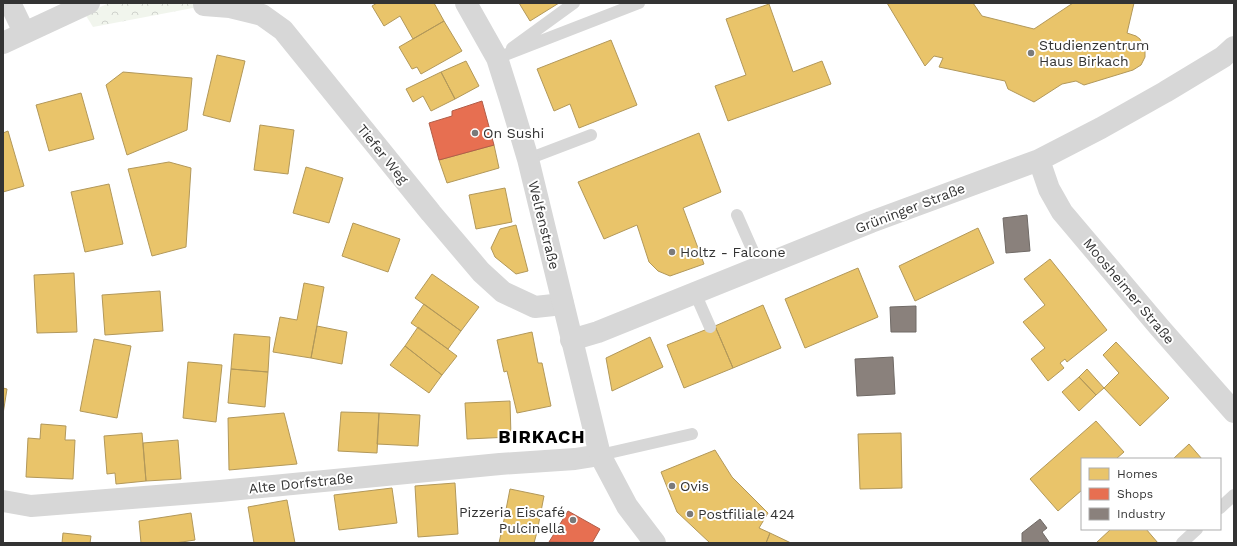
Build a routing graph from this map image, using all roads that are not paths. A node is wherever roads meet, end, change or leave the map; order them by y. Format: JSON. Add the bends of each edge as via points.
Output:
{"nodes":[{"id":1,"x":10,"y":3,"type":"edge"},
{"id":2,"x":89,"y":3,"type":"edge"},
{"id":3,"x":204,"y":3,"type":"edge"},
{"id":4,"x":466,"y":3,"type":"edge"},
{"id":5,"x":574,"y":3,"type":"edge"},
{"id":6,"x":639,"y":3,"type":"edge"},
{"id":7,"x":24,"y":32,"type":"junction"},
{"id":8,"x":3,"y":43,"type":"edge"},
{"id":9,"x":1234,"y":46,"type":"edge"},
{"id":10,"x":497,"y":58,"type":"junction"},
{"id":11,"x":591,"y":135,"type":"dead end"},
{"id":12,"x":528,"y":160,"type":"junction"},
{"id":13,"x":1039,"y":160,"type":"junction"},
{"id":14,"x":738,"y":215,"type":"dead end"},
{"id":15,"x":760,"y":267,"type":"junction"},
{"id":16,"x":694,"y":293,"type":"junction"},
{"id":17,"x":563,"y":304,"type":"junction"},
{"id":18,"x":710,"y":327,"type":"dead end"},
{"id":19,"x":571,"y":340,"type":"junction"},
{"id":20,"x":1234,"y":412,"type":"edge"},
{"id":21,"x":692,"y":434,"type":"dead end"},
{"id":22,"x":600,"y":456,"type":"junction"},
{"id":23,"x":1234,"y":495,"type":"edge"},
{"id":24,"x":3,"y":501,"type":"edge"},
{"id":25,"x":1221,"y":507,"type":"edge"},
{"id":26,"x":1196,"y":530,"type":"edge"},
{"id":27,"x":655,"y":543,"type":"edge"},
{"id":28,"x":1182,"y":543,"type":"edge"}],
"edges":[{"from":1,"to":7,"type":"street"},
{"from":2,"to":7,"type":"street"},
{"from":3,"to":17,"type":"street","name":"Tiefer Weg","via":[[262,15],[283,30],[481,272],[503,292],[535,307]]},
{"from":4,"to":10,"type":"street","name":"Welfenstraße"},
{"from":5,"to":10,"type":"lane"},
{"from":6,"to":10,"type":"lane"},
{"from":7,"to":8,"type":"street"},
{"from":9,"to":13,"type":"street","name":"Grüninger Straße","via":[[1223,57],[1165,92]]},
{"from":10,"to":12,"type":"street","name":"Welfenstraße"},
{"from":11,"to":12,"type":"lane"},
{"from":12,"to":17,"type":"street","name":"Welfenstraße"},
{"from":13,"to":15,"type":"street","name":"Grüninger Straße","via":[[871,222]]},
{"from":13,"to":20,"type":"street","name":"Moosheimer Straße","via":[[1049,189],[1062,212]]},
{"from":14,"to":15,"type":"lane"},
{"from":15,"to":16,"type":"street","name":"Grüninger Straße"},
{"from":16,"to":18,"type":"lane"},
{"from":16,"to":19,"type":"street","name":"Grüninger Straße","via":[[598,332]]},
{"from":17,"to":19,"type":"street","name":"Welfenstraße"},
{"from":19,"to":22,"type":"street","name":"Welfenstraße"},
{"from":21,"to":22,"type":"lane"},
{"from":22,"to":24,"type":"street","name":"Alte Dorfstraße","via":[[39,506]]},
{"from":22,"to":27,"type":"street","name":"Welfenstraße","via":[[627,506]]},
{"from":23,"to":25,"type":"lane"},
{"from":26,"to":28,"type":"lane"}]}
